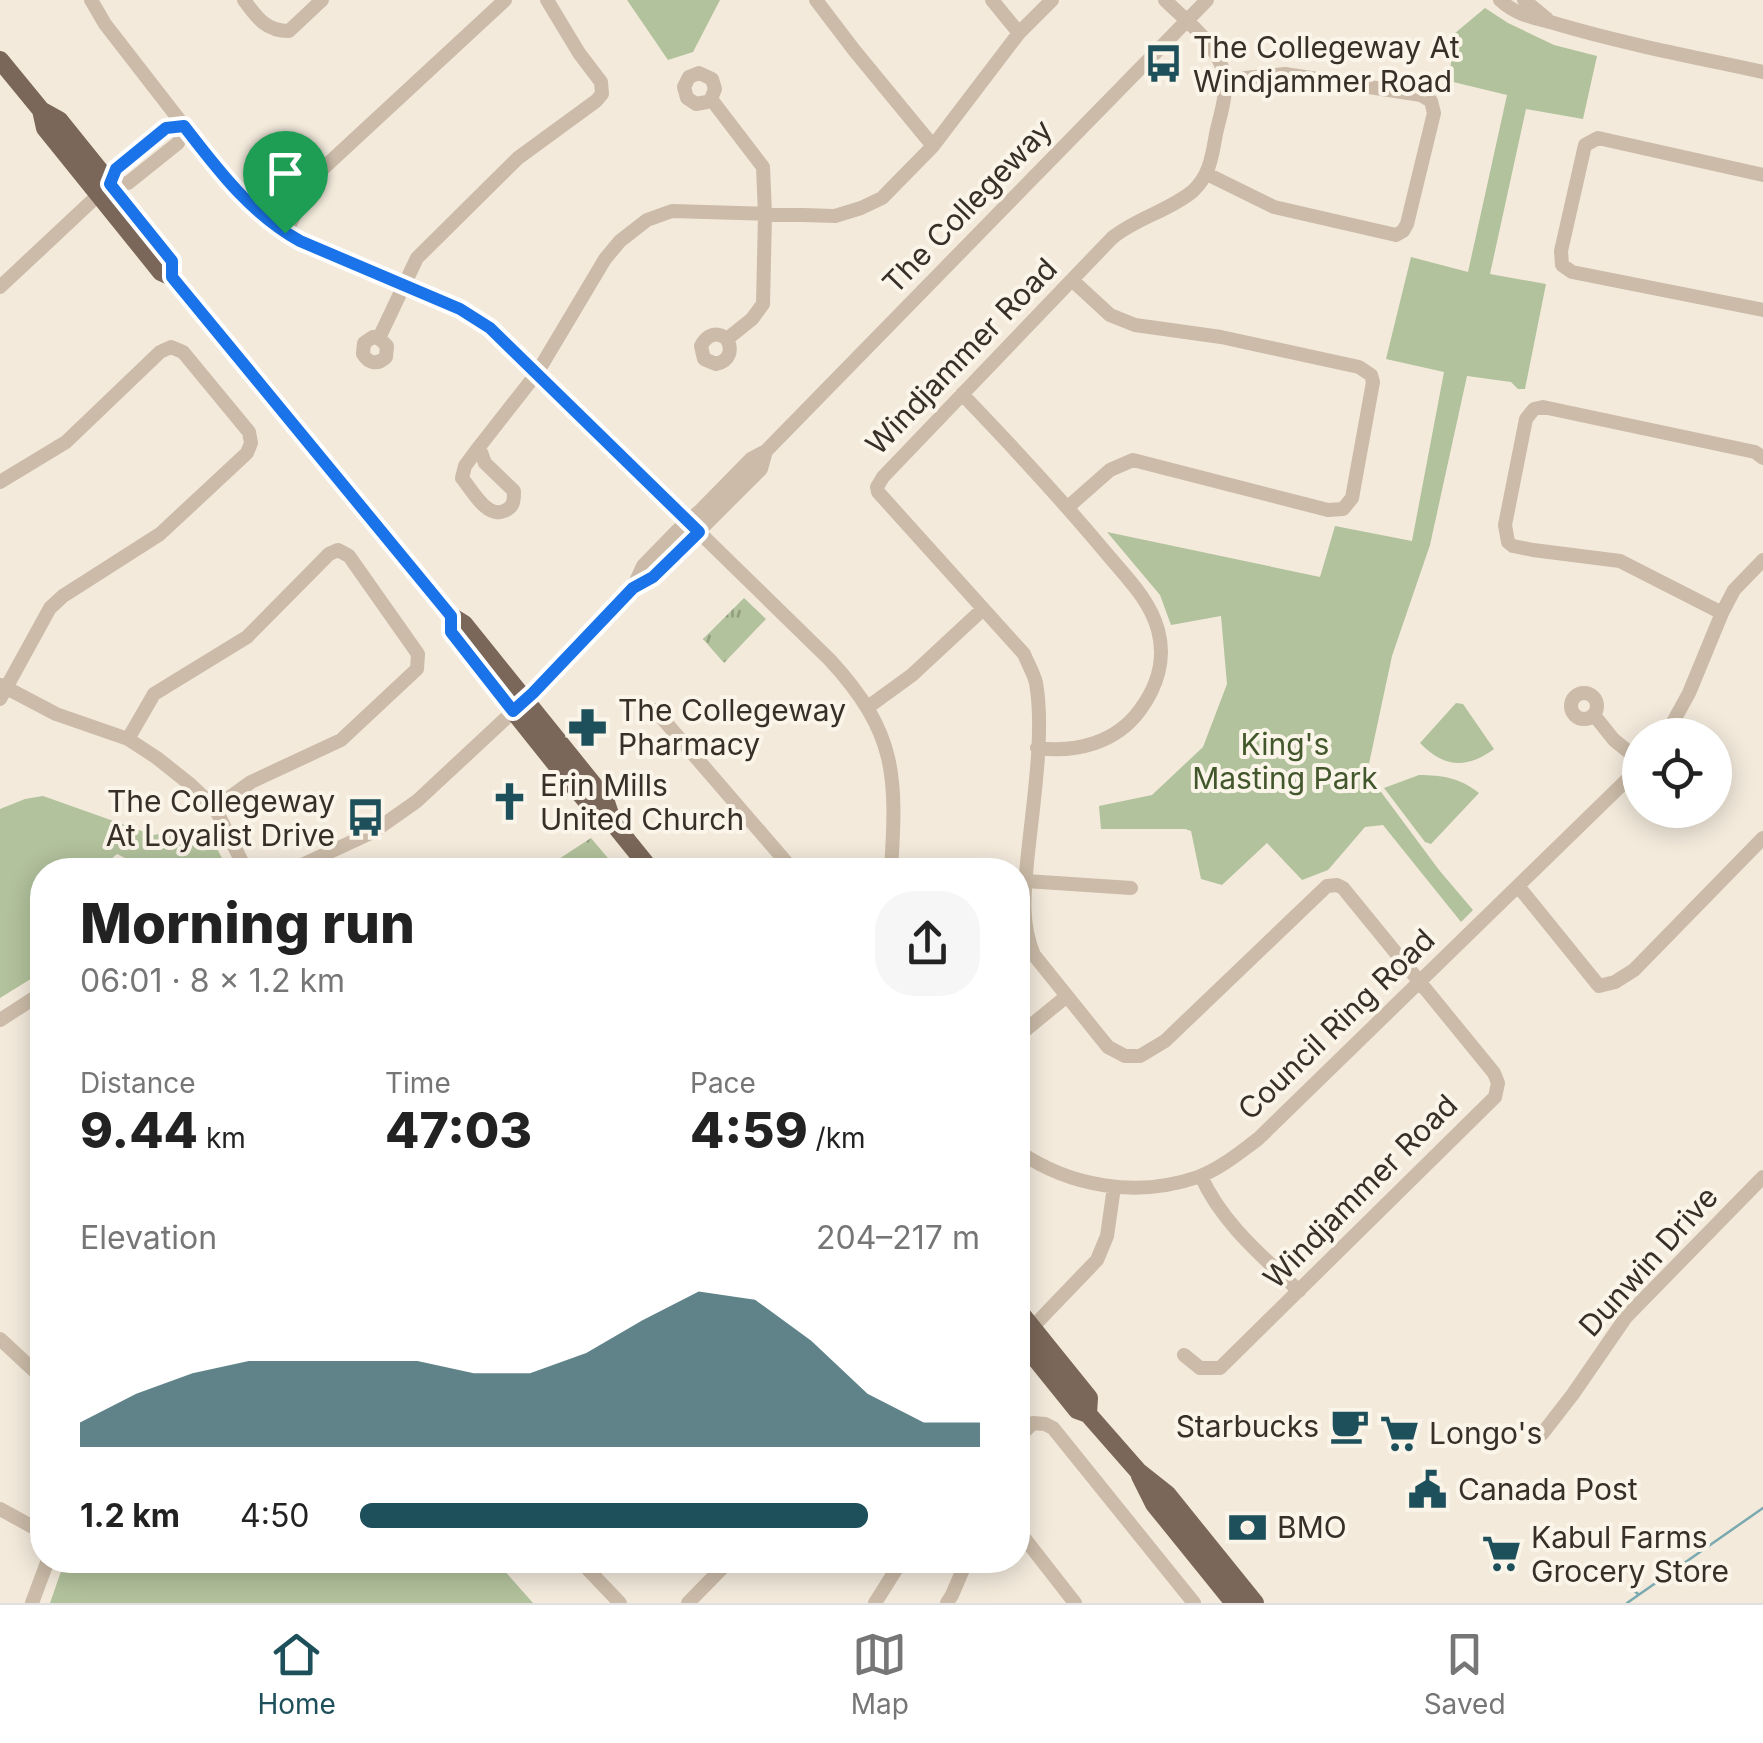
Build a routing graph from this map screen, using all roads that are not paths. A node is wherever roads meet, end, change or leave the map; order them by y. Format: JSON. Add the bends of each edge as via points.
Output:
{"nodes":[{"id":1,"x":91,"y":0,"type":"edge"},
{"id":2,"x":244,"y":0,"type":"edge"},
{"id":3,"x":322,"y":0,"type":"edge"},
{"id":4,"x":505,"y":0,"type":"edge"},
{"id":5,"x":547,"y":0,"type":"edge"},
{"id":6,"x":816,"y":0,"type":"edge"},
{"id":7,"x":992,"y":0,"type":"edge"},
{"id":8,"x":1052,"y":0,"type":"edge"},
{"id":9,"x":1165,"y":0,"type":"edge"},
{"id":10,"x":1206,"y":0,"type":"edge"},
{"id":11,"x":1500,"y":0,"type":"edge"},
{"id":12,"x":1524,"y":0,"type":"edge"},
{"id":13,"x":1186,"y":21,"type":"junction"},
{"id":14,"x":1551,"y":22,"type":"junction"},
{"id":15,"x":1019,"y":33,"type":"junction"},
{"id":16,"x":0,"y":60,"type":"edge"},
{"id":17,"x":1763,"y":72,"type":"edge"},
{"id":18,"x":1225,"y":80,"type":"junction"},
{"id":19,"x":712,"y":98,"type":"dead end"},
{"id":20,"x":184,"y":126,"type":"junction"},
{"id":21,"x":933,"y":146,"type":"junction"},
{"id":22,"x":1207,"y":174,"type":"junction"},
{"id":23,"x":1763,"y":175,"type":"edge"},
{"id":24,"x":104,"y":190,"type":"junction"},
{"id":25,"x":765,"y":214,"type":"junction"},
{"id":26,"x":285,"y":233,"type":"junction"},
{"id":27,"x":1072,"y":280,"type":"junction"},
{"id":28,"x":404,"y":285,"type":"junction"},
{"id":29,"x":0,"y":287,"type":"edge"},
{"id":30,"x":1763,"y":310,"type":"edge"},
{"id":31,"x":379,"y":338,"type":"dead end"},
{"id":32,"x":728,"y":339,"type":"dead end"},
{"id":33,"x":538,"y":372,"type":"junction"},
{"id":34,"x":962,"y":394,"type":"junction"},
{"id":35,"x":479,"y":447,"type":"junction"},
{"id":36,"x":1763,"y":458,"type":"edge"},
{"id":37,"x":0,"y":482,"type":"edge"},
{"id":38,"x":1068,"y":507,"type":"junction"},
{"id":39,"x":694,"y":526,"type":"junction"},
{"id":40,"x":1763,"y":560,"type":"edge"},
{"id":41,"x":983,"y":610,"type":"junction"},
{"id":42,"x":1722,"y":613,"type":"junction"},
{"id":43,"x":2,"y":690,"type":"edge"},
{"id":44,"x":519,"y":705,"type":"junction"},
{"id":45,"x":868,"y":708,"type":"junction"},
{"id":46,"x":655,"y":710,"type":"dead end"},
{"id":47,"x":1594,"y":715,"type":"dead end"},
{"id":48,"x":1676,"y":718,"type":"edge"},
{"id":49,"x":128,"y":739,"type":"junction"},
{"id":50,"x":1622,"y":747,"type":"edge"},
{"id":51,"x":1037,"y":748,"type":"junction"},
{"id":52,"x":1622,"y":782,"type":"edge"},
{"id":53,"x":215,"y":808,"type":"junction"},
{"id":54,"x":1763,"y":838,"type":"edge"},
{"id":55,"x":240,"y":858,"type":"edge"},
{"id":56,"x":317,"y":858,"type":"edge"},
{"id":57,"x":641,"y":858,"type":"edge"},
{"id":58,"x":783,"y":858,"type":"edge"},
{"id":59,"x":891,"y":858,"type":"edge"},
{"id":60,"x":1028,"y":858,"type":"edge"},
{"id":61,"x":1030,"y":881,"type":"edge"},
{"id":62,"x":1518,"y":886,"type":"junction"},
{"id":63,"x":1131,"y":888,"type":"dead end"},
{"id":64,"x":1030,"y":946,"type":"edge"},
{"id":65,"x":1420,"y":982,"type":"junction"},
{"id":66,"x":1067,"y":996,"type":"junction"},
{"id":67,"x":30,"y":1000,"type":"edge"},
{"id":68,"x":0,"y":1020,"type":"edge"},
{"id":69,"x":1030,"y":1026,"type":"edge"},
{"id":70,"x":1030,"y":1157,"type":"edge"},
{"id":71,"x":1201,"y":1176,"type":"junction"},
{"id":72,"x":1763,"y":1177,"type":"edge"},
{"id":73,"x":1114,"y":1187,"type":"junction"},
{"id":74,"x":1298,"y":1291,"type":"junction"},
{"id":75,"x":1030,"y":1329,"type":"edge"},
{"id":76,"x":0,"y":1339,"type":"edge"},
{"id":77,"x":1030,"y":1348,"type":"edge"},
{"id":78,"x":1184,"y":1355,"type":"dead end"},
{"id":79,"x":30,"y":1367,"type":"edge"},
{"id":80,"x":1030,"y":1425,"type":"edge"},
{"id":81,"x":1542,"y":1434,"type":"dead end"},
{"id":82,"x":1138,"y":1472,"type":"junction"},
{"id":83,"x":0,"y":1509,"type":"edge"},
{"id":84,"x":30,"y":1525,"type":"edge"},
{"id":85,"x":1030,"y":1546,"type":"edge"},
{"id":86,"x":43,"y":1573,"type":"edge"},
{"id":87,"x":591,"y":1573,"type":"edge"},
{"id":88,"x":717,"y":1573,"type":"edge"},
{"id":89,"x":894,"y":1573,"type":"edge"},
{"id":90,"x":961,"y":1573,"type":"edge"},
{"id":91,"x":32,"y":1603,"type":"edge"},
{"id":92,"x":620,"y":1603,"type":"edge"},
{"id":93,"x":688,"y":1603,"type":"edge"},
{"id":94,"x":875,"y":1603,"type":"edge"},
{"id":95,"x":947,"y":1603,"type":"edge"},
{"id":96,"x":1074,"y":1603,"type":"edge"},
{"id":97,"x":1194,"y":1603,"type":"edge"},
{"id":98,"x":1234,"y":1603,"type":"edge"},
{"id":99,"x":1255,"y":1603,"type":"edge"}],
"edges":[{"from":1,"to":20,"type":"street"},
{"from":2,"to":3,"type":"street","via":[[276,31],[289,31]]},
{"from":4,"to":26,"type":"street","via":[[317,174]]},
{"from":5,"to":28,"type":"street","via":[[601,82],[602,94],[518,158],[417,258]]},
{"from":6,"to":21,"type":"street"},
{"from":7,"to":15,"type":"street"},
{"from":8,"to":15,"type":"street"},
{"from":9,"to":13,"type":"street"},
{"from":10,"to":13,"type":"street","name":"The Collegeway"},
{"from":11,"to":14,"type":"street"},
{"from":12,"to":14,"type":"street"},
{"from":13,"to":18,"type":"street","via":[[1213,49]]},
{"from":13,"to":39,"type":"street","name":"The Collegeway","via":[[766,451],[751,459]]},
{"from":14,"to":17,"type":"street"},
{"from":15,"to":21,"type":"street"},
{"from":16,"to":24,"type":"main road","via":[[41,110],[59,120]]},
{"from":18,"to":22,"type":"street"},
{"from":18,"to":22,"type":"street","via":[[1285,74],[1403,92],[1427,97],[1434,113],[1408,224],[1396,235],[1274,207]]},
{"from":19,"to":25,"type":"street","via":[[763,168]]},
{"from":20,"to":24,"type":"street","via":[[178,143],[128,183]]},
{"from":20,"to":26,"type":"street","via":[[255,211]]},
{"from":21,"to":25,"type":"street","via":[[882,198],[861,208],[835,216]]},
{"from":22,"to":27,"type":"street","name":"Windjammer Road","via":[[1188,195],[1124,228]]},
{"from":23,"to":30,"type":"street","via":[[1591,140],[1561,251],[1562,265],[1572,272]]},
{"from":24,"to":29,"type":"street"},
{"from":24,"to":44,"type":"main road","via":[[172,261],[172,277],[464,624]]},
{"from":25,"to":32,"type":"street","via":[[762,304]]},
{"from":25,"to":33,"type":"street","via":[[672,211],[648,220],[605,259]]},
{"from":26,"to":28,"type":"street"},
{"from":27,"to":34,"type":"street","name":"Windjammer Road"},
{"from":27,"to":38,"type":"street","via":[[1110,314],[1135,325],[1359,367],[1373,382],[1352,498],[1342,509],[1133,460],[1110,470]]},
{"from":28,"to":31,"type":"street"},
{"from":28,"to":33,"type":"street","via":[[476,318]]},
{"from":33,"to":35,"type":"street"},
{"from":33,"to":39,"type":"street"},
{"from":34,"to":38,"type":"street"},
{"from":34,"to":41,"type":"street","name":"Windjammer Road","via":[[877,487]]},
{"from":35,"to":35,"type":"street","via":[[462,478],[498,514],[511,508],[514,491],[485,463]]},
{"from":36,"to":42,"type":"street","via":[[1543,407],[1526,420],[1505,525],[1508,542],[1620,561]]},
{"from":37,"to":43,"type":"street","via":[[66,442],[171,347],[183,352],[251,443],[160,534],[50,608]]},
{"from":38,"to":51,"type":"street","via":[[1148,604],[1162,658],[1130,725],[1074,750]]},
{"from":39,"to":44,"type":"street","name":"The Collegeway","via":[[643,566],[633,588]]},
{"from":39,"to":45,"type":"street","via":[[830,660]]},
{"from":40,"to":42,"type":"street"},
{"from":41,"to":45,"type":"street"},
{"from":41,"to":51,"type":"street","name":"Windjammer Road","via":[[1024,654],[1036,680]]},
{"from":42,"to":48,"type":"street"},
{"from":43,"to":49,"type":"street"},
{"from":44,"to":56,"type":"street","name":"The Collegeway","via":[[417,800],[384,825]]},
{"from":44,"to":57,"type":"main road","via":[[604,799],[613,823]]},
{"from":45,"to":59,"type":"street","via":[[894,789]]},
{"from":46,"to":58,"type":"street"},
{"from":47,"to":50,"type":"street"},
{"from":49,"to":53,"type":"street"},
{"from":49,"to":53,"type":"street","via":[[154,694],[247,636],[329,554],[348,556],[418,654],[417,670],[341,740],[251,782]]},
{"from":51,"to":60,"type":"street","name":"Windjammer Road"},
{"from":52,"to":62,"type":"street","name":"Council Ring Road"},
{"from":53,"to":55,"type":"street"},
{"from":54,"to":62,"type":"street","via":[[1634,970],[1599,986]]},
{"from":61,"to":63,"type":"street"},
{"from":62,"to":65,"type":"street","name":"Council Ring Road"},
{"from":64,"to":66,"type":"street","name":"Windjammer Road"},
{"from":65,"to":66,"type":"street","name":"Windjammer Road","via":[[1343,888],[1332,884],[1164,1042],[1140,1056],[1108,1047]]},
{"from":65,"to":71,"type":"street","name":"Council Ring Road","via":[[1258,1139]]},
{"from":65,"to":74,"type":"street","name":"Windjammer Road","via":[[1494,1073],[1495,1098]]},
{"from":66,"to":69,"type":"street"},
{"from":67,"to":68,"type":"street"},
{"from":70,"to":73,"type":"street","name":"Council Ring Road","via":[[1078,1180]]},
{"from":71,"to":73,"type":"street","name":"Council Ring Road"},
{"from":71,"to":74,"type":"street","via":[[1246,1240]]},
{"from":72,"to":81,"type":"street","name":"Dunwin Drive","via":[[1626,1317]]},
{"from":73,"to":75,"type":"street","via":[[1098,1260]]},
{"from":74,"to":78,"type":"street","name":"Windjammer Road","via":[[1220,1368],[1200,1368]]},
{"from":76,"to":79,"type":"street"},
{"from":77,"to":82,"type":"main road","via":[[1077,1410],[1088,1414]]},
{"from":80,"to":97,"type":"street","via":[[1053,1428]]},
{"from":82,"to":98,"type":"main road","via":[[1154,1504]]},
{"from":82,"to":99,"type":"main road","via":[[1167,1494]]},
{"from":83,"to":84,"type":"street"},
{"from":85,"to":96,"type":"street"},
{"from":86,"to":91,"type":"street"},
{"from":87,"to":92,"type":"street"},
{"from":88,"to":93,"type":"street"},
{"from":89,"to":94,"type":"street"},
{"from":90,"to":95,"type":"street"}]}
